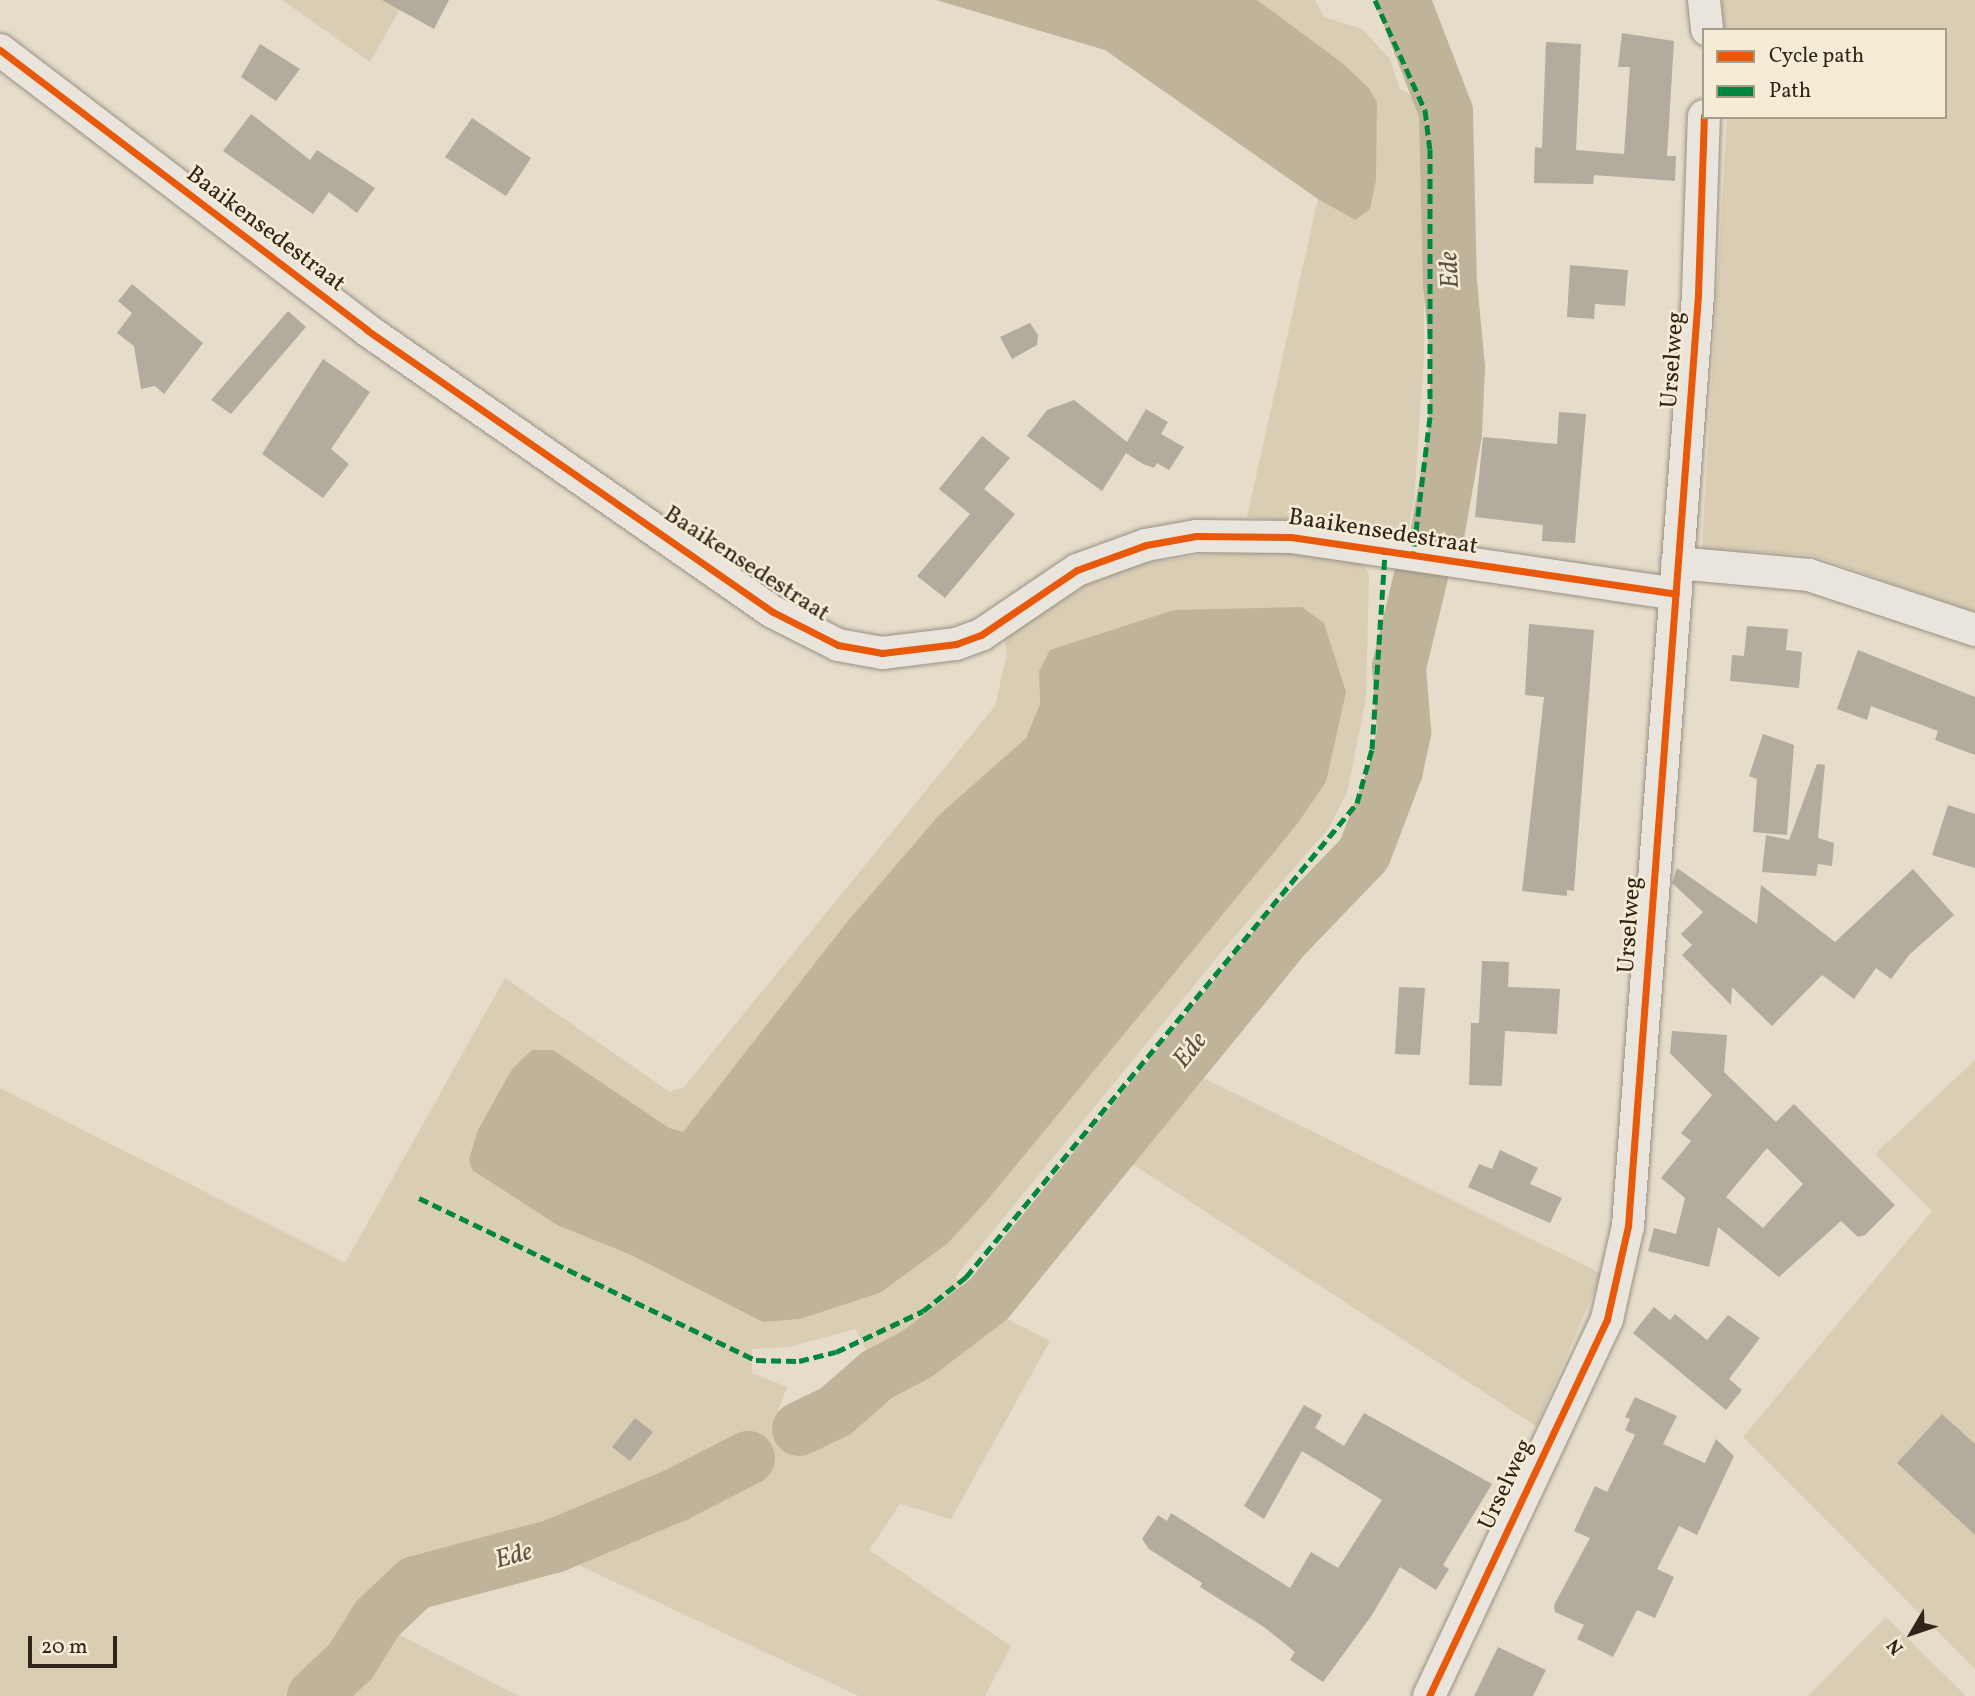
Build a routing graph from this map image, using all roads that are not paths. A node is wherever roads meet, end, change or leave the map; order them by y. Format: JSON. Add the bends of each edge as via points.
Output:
{"nodes":[{"id":1,"x":1704,"y":0,"type":"edge"},
{"id":2,"x":1707,"y":28,"type":"edge"},
{"id":3,"x":0,"y":50,"type":"edge"},
{"id":4,"x":1704,"y":119,"type":"edge"},
{"id":5,"x":1677,"y":563,"type":"junction"},
{"id":6,"x":1676,"y":594,"type":"junction"},
{"id":7,"x":1975,"y":630,"type":"edge"},
{"id":8,"x":1429,"y":1696,"type":"edge"}],
"edges":[{"from":1,"to":2,"type":"street"},
{"from":3,"to":6,"type":"street","name":"Baaikensedestraat","via":[[367,330],[773,612],[838,645],[882,653],[956,644],[981,635],[1077,570],[1146,545],[1196,536],[1290,537],[1521,575]]},
{"from":4,"to":5,"type":"street","name":"Urselweg","via":[[1698,294]]},
{"from":5,"to":6,"type":"street","name":"Urselweg"},
{"from":5,"to":7,"type":"street","via":[[1809,575]]},
{"from":6,"to":8,"type":"street","name":"Urselweg","via":[[1625,1239],[1607,1319]]}]}
